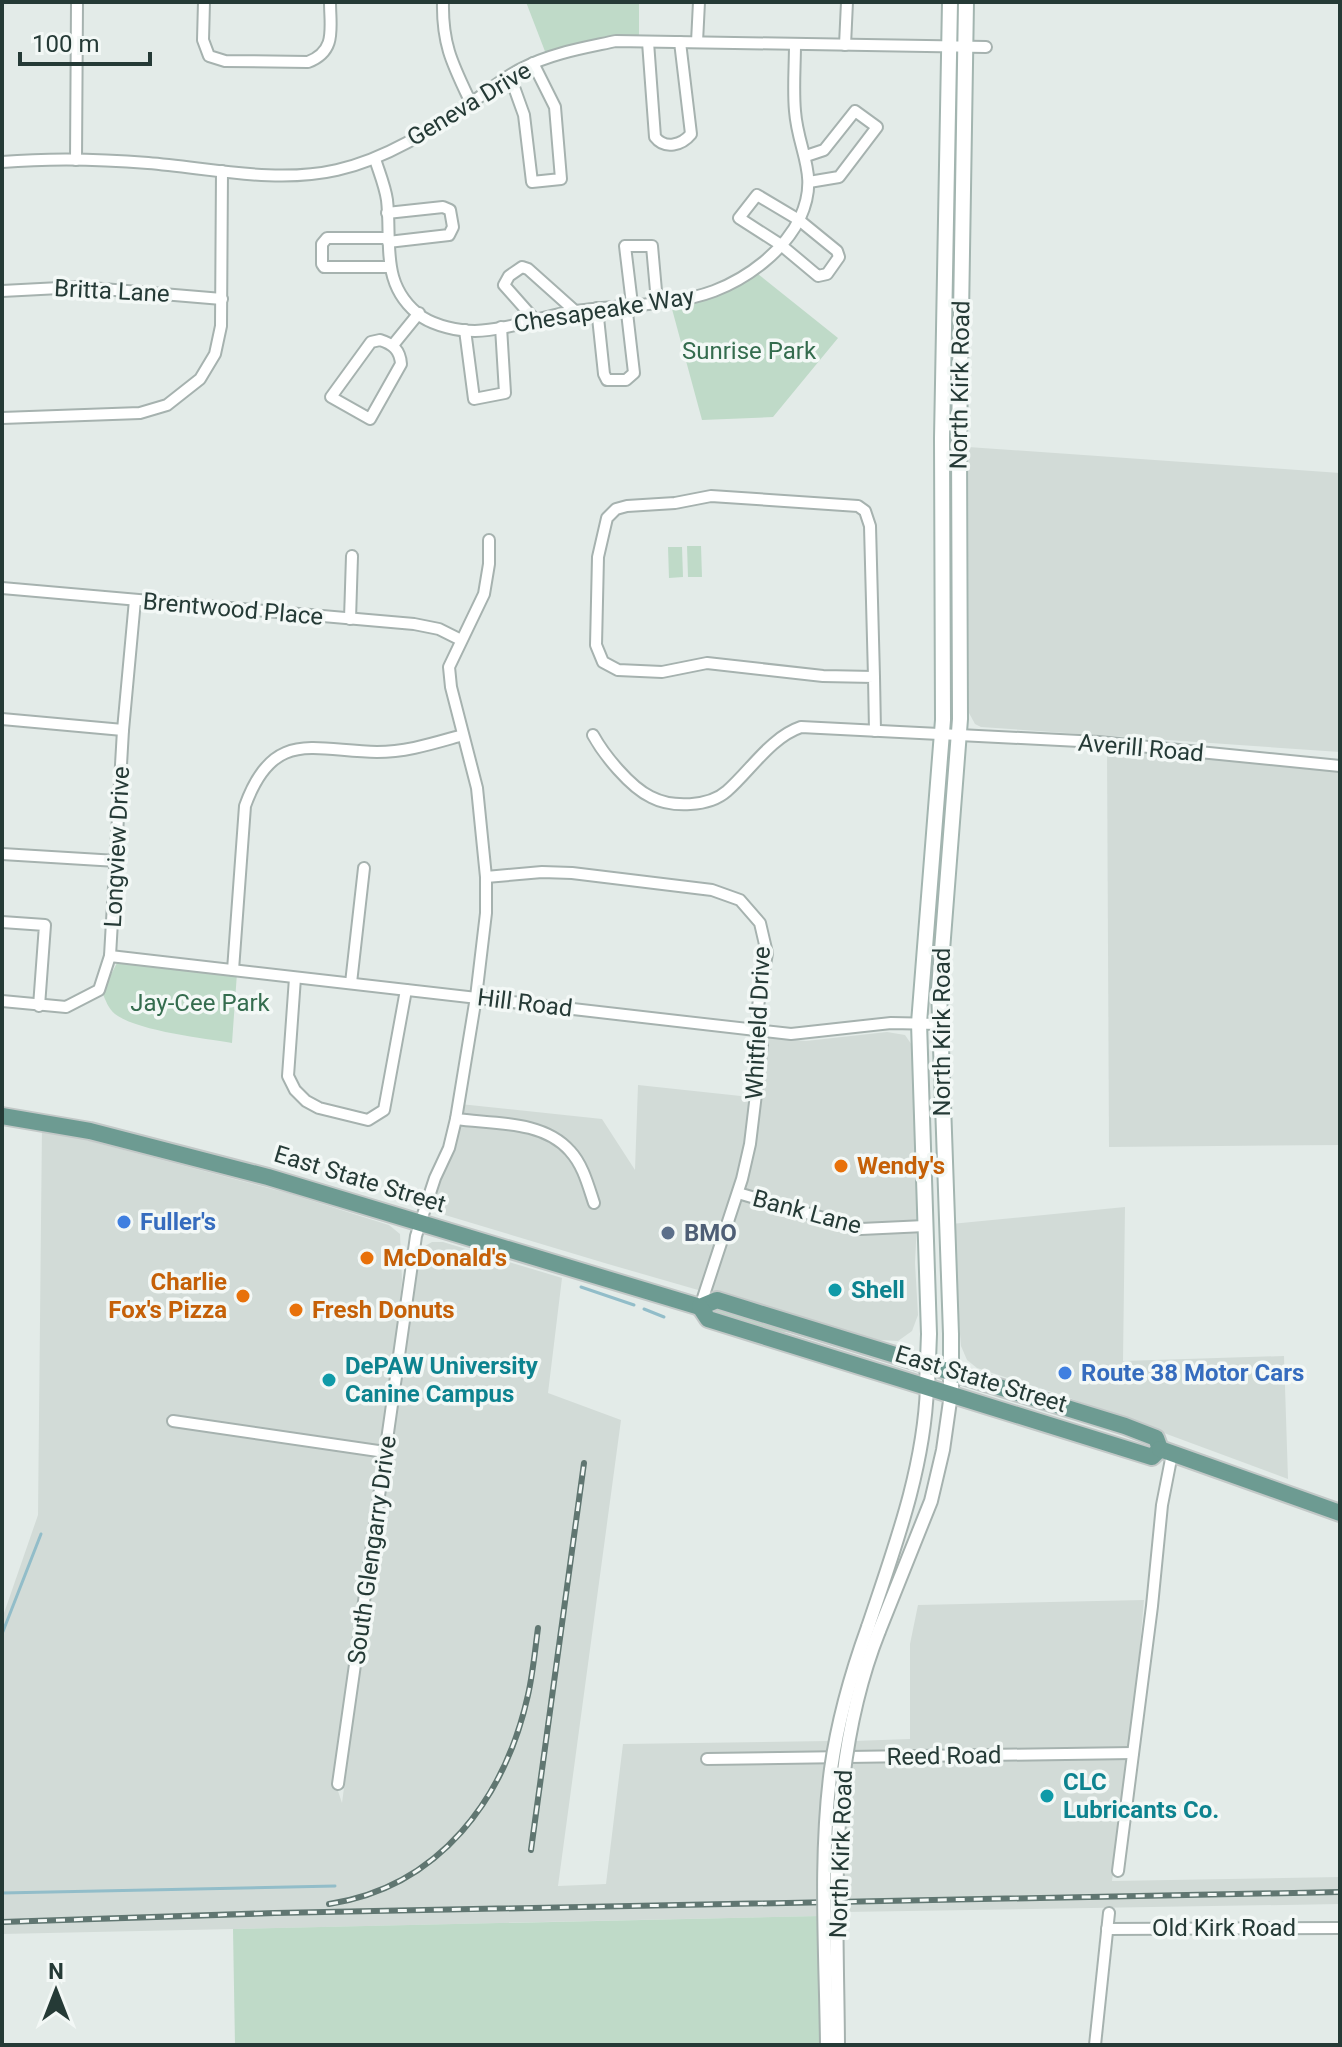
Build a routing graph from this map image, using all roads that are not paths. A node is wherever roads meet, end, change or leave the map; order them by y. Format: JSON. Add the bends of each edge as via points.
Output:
{"nodes":[{"id":1,"x":77,"y":2,"type":"edge"},
{"id":2,"x":204,"y":2,"type":"edge"},
{"id":3,"x":330,"y":2,"type":"edge"},
{"id":4,"x":443,"y":2,"type":"edge"},
{"id":5,"x":699,"y":2,"type":"edge"},
{"id":6,"x":847,"y":2,"type":"edge"},
{"id":7,"x":950,"y":2,"type":"edge"},
{"id":8,"x":966,"y":2,"type":"edge"},
{"id":9,"x":648,"y":42,"type":"junction"},
{"id":10,"x":680,"y":42,"type":"junction"},
{"id":11,"x":697,"y":42,"type":"junction"},
{"id":12,"x":795,"y":44,"type":"junction"},
{"id":13,"x":845,"y":45,"type":"junction"},
{"id":14,"x":949,"y":47,"type":"junction"},
{"id":15,"x":966,"y":47,"type":"junction"},
{"id":16,"x":986,"y":47,"type":"dead end"},
{"id":17,"x":533,"y":63,"type":"junction"},
{"id":18,"x":510,"y":76,"type":"junction"},
{"id":19,"x":471,"y":103,"type":"junction"},
{"id":20,"x":806,"y":156,"type":"junction"},
{"id":21,"x":375,"y":159,"type":"junction"},
{"id":22,"x":76,"y":160,"type":"junction"},
{"id":23,"x":2,"y":162,"type":"edge"},
{"id":24,"x":222,"y":171,"type":"junction"},
{"id":25,"x":809,"y":182,"type":"junction"},
{"id":26,"x":387,"y":213,"type":"junction"},
{"id":27,"x":799,"y":220,"type":"junction"},
{"id":28,"x":388,"y":240,"type":"junction"},
{"id":29,"x":781,"y":245,"type":"junction"},
{"id":30,"x":389,"y":267,"type":"junction"},
{"id":31,"x":2,"y":291,"type":"edge"},
{"id":32,"x":222,"y":299,"type":"junction"},
{"id":33,"x":657,"y":302,"type":"junction"},
{"id":34,"x":629,"y":304,"type":"junction"},
{"id":35,"x":597,"y":308,"type":"junction"},
{"id":36,"x":575,"y":311,"type":"junction"},
{"id":37,"x":419,"y":313,"type":"junction"},
{"id":38,"x":535,"y":320,"type":"junction"},
{"id":39,"x":501,"y":327,"type":"junction"},
{"id":40,"x":465,"y":330,"type":"junction"},
{"id":41,"x":393,"y":345,"type":"junction"},
{"id":42,"x":2,"y":418,"type":"edge"},
{"id":43,"x":489,"y":540,"type":"dead end"},
{"id":44,"x":352,"y":556,"type":"dead end"},
{"id":45,"x":2,"y":588,"type":"edge"},
{"id":46,"x":135,"y":600,"type":"junction"},
{"id":47,"x":350,"y":619,"type":"junction"},
{"id":48,"x":461,"y":640,"type":"junction"},
{"id":49,"x":874,"y":677,"type":"junction"},
{"id":50,"x":2,"y":719,"type":"edge"},
{"id":51,"x":123,"y":730,"type":"junction"},
{"id":52,"x":875,"y":731,"type":"junction"},
{"id":53,"x":463,"y":735,"type":"junction"},
{"id":54,"x":593,"y":735,"type":"dead end"},
{"id":55,"x":942,"y":735,"type":"junction"},
{"id":56,"x":959,"y":735,"type":"junction"},
{"id":57,"x":1340,"y":766,"type":"edge"},
{"id":58,"x":2,"y":854,"type":"edge"},
{"id":59,"x":117,"y":861,"type":"junction"},
{"id":60,"x":364,"y":868,"type":"dead end"},
{"id":61,"x":486,"y":877,"type":"junction"},
{"id":62,"x":2,"y":922,"type":"edge"},
{"id":63,"x":110,"y":956,"type":"junction"},
{"id":64,"x":233,"y":970,"type":"junction"},
{"id":65,"x":295,"y":978,"type":"junction"},
{"id":66,"x":351,"y":983,"type":"junction"},
{"id":67,"x":406,"y":990,"type":"junction"},
{"id":68,"x":476,"y":997,"type":"junction"},
{"id":69,"x":2,"y":1001,"type":"edge"},
{"id":70,"x":39,"y":1006,"type":"junction"},
{"id":71,"x":919,"y":1023,"type":"junction"},
{"id":72,"x":939,"y":1024,"type":"junction"},
{"id":73,"x":760,"y":1030,"type":"junction"},
{"id":74,"x":2,"y":1116,"type":"edge"},
{"id":75,"x":456,"y":1119,"type":"junction"},
{"id":76,"x":738,"y":1193,"type":"junction"},
{"id":77,"x":594,"y":1203,"type":"dead end"},
{"id":78,"x":419,"y":1222,"type":"junction"},
{"id":79,"x":925,"y":1226,"type":"junction"},
{"id":80,"x":700,"y":1307,"type":"junction"},
{"id":81,"x":928,"y":1364,"type":"junction"},
{"id":82,"x":951,"y":1371,"type":"junction"},
{"id":83,"x":927,"y":1387,"type":"junction"},
{"id":84,"x":951,"y":1394,"type":"junction"},
{"id":85,"x":173,"y":1421,"type":"dead end"},
{"id":86,"x":385,"y":1452,"type":"junction"},
{"id":87,"x":1166,"y":1452,"type":"junction"},
{"id":88,"x":1340,"y":1513,"type":"edge"},
{"id":89,"x":873,"y":1629,"type":"junction"},
{"id":90,"x":1133,"y":1753,"type":"junction"},
{"id":91,"x":707,"y":1759,"type":"dead end"},
{"id":92,"x":338,"y":1784,"type":"dead end"},
{"id":93,"x":1118,"y":1871,"type":"dead end"},
{"id":94,"x":1109,"y":1913,"type":"dead end"},
{"id":95,"x":1340,"y":1928,"type":"edge"},
{"id":96,"x":1107,"y":1929,"type":"junction"},
{"id":97,"x":827,"y":2045,"type":"edge"},
{"id":98,"x":838,"y":2045,"type":"edge"},
{"id":99,"x":1095,"y":2045,"type":"edge"}],
"edges":[{"from":1,"to":22,"type":"street"},
{"from":2,"to":3,"type":"street","via":[[203,40],[209,56],[225,61],[308,62],[321,57],[330,43]]},
{"from":4,"to":19,"type":"street","via":[[449,58]]},
{"from":5,"to":11,"type":"street"},
{"from":6,"to":13,"type":"street"},
{"from":7,"to":14,"type":"main road","name":"North Kirk Road"},
{"from":8,"to":15,"type":"main road","name":"North Kirk Road"},
{"from":9,"to":10,"type":"street","name":"Geneva Drive"},
{"from":9,"to":10,"type":"street","via":[[655,137],[667,145],[691,134]]},
{"from":9,"to":17,"type":"street","name":"Geneva Drive","via":[[613,41]]},
{"from":10,"to":11,"type":"street","name":"Geneva Drive"},
{"from":11,"to":12,"type":"street","name":"Geneva Drive"},
{"from":12,"to":13,"type":"street","name":"Geneva Drive"},
{"from":12,"to":20,"type":"street","name":"Chesapeake Way","via":[[794,109]]},
{"from":13,"to":14,"type":"street","name":"Geneva Drive"},
{"from":14,"to":15,"type":"street","name":"Geneva Drive"},
{"from":14,"to":55,"type":"main road","name":"North Kirk Road"},
{"from":15,"to":16,"type":"street","name":"Geneva Drive"},
{"from":15,"to":56,"type":"main road","name":"North Kirk Road"},
{"from":17,"to":18,"type":"street","name":"Geneva Drive"},
{"from":17,"to":18,"type":"street","via":[[555,107],[561,179],[532,182],[524,115]]},
{"from":18,"to":19,"type":"street","name":"Geneva Drive"},
{"from":19,"to":21,"type":"street","name":"Geneva Drive"},
{"from":20,"to":25,"type":"street","name":"Chesapeake Way"},
{"from":20,"to":25,"type":"street","via":[[824,150],[855,111],[877,127],[839,177]]},
{"from":21,"to":24,"type":"street","name":"Geneva Drive","via":[[291,176]]},
{"from":21,"to":26,"type":"street"},
{"from":22,"to":23,"type":"street","name":"Geneva Drive"},
{"from":22,"to":24,"type":"street","name":"Geneva Drive"},
{"from":24,"to":32,"type":"street"},
{"from":25,"to":27,"type":"street","name":"Chesapeake Way"},
{"from":26,"to":28,"type":"street"},
{"from":26,"to":28,"type":"street","via":[[443,207],[450,210],[453,227],[449,235]]},
{"from":27,"to":29,"type":"street","name":"Chesapeake Way"},
{"from":27,"to":29,"type":"street","via":[[757,195],[739,218]]},
{"from":27,"to":29,"type":"street","via":[[837,251],[839,257],[827,274],[818,276]]},
{"from":28,"to":30,"type":"street"},
{"from":28,"to":30,"type":"street","via":[[327,238],[322,264]]},
{"from":29,"to":33,"type":"street","name":"Chesapeake Way","via":[[745,277],[712,292]]},
{"from":30,"to":37,"type":"street"},
{"from":31,"to":32,"type":"street","name":"Britta Lane","via":[[79,287]]},
{"from":32,"to":42,"type":"street","via":[[215,354],[200,379],[167,405],[115,415]]},
{"from":33,"to":34,"type":"street","name":"Chesapeake Way"},
{"from":33,"to":34,"type":"street","via":[[652,246],[625,246]]},
{"from":34,"to":35,"type":"street","name":"Chesapeake Way"},
{"from":34,"to":35,"type":"street","via":[[634,373],[626,380],[607,380],[604,374]]},
{"from":35,"to":36,"type":"street","name":"Chesapeake Way"},
{"from":36,"to":38,"type":"street","name":"Chesapeake Way"},
{"from":36,"to":38,"type":"street","via":[[522,267],[504,285]]},
{"from":37,"to":40,"type":"street","name":"Chesapeake Way","via":[[450,329]]},
{"from":37,"to":41,"type":"street"},
{"from":38,"to":39,"type":"street","name":"Chesapeake Way"},
{"from":39,"to":40,"type":"street","name":"Chesapeake Way"},
{"from":39,"to":40,"type":"street","via":[[505,393],[474,399]]},
{"from":41,"to":41,"type":"street","via":[[371,342],[331,397],[370,419],[401,364]]},
{"from":43,"to":48,"type":"street","name":"South Glengarry Drive","via":[[484,594]]},
{"from":44,"to":47,"type":"street"},
{"from":45,"to":46,"type":"street","name":"Brentwood Place"},
{"from":46,"to":47,"type":"street","name":"Brentwood Place"},
{"from":46,"to":51,"type":"street","name":"Longview Drive"},
{"from":47,"to":48,"type":"street","name":"Brentwood Place","via":[[414,624]]},
{"from":48,"to":53,"type":"street","name":"South Glengarry Drive","via":[[449,667]]},
{"from":49,"to":49,"type":"street","via":[[707,663],[650,673],[610,667],[598,654],[595,635],[598,557],[607,518],[627,506],[711,496],[858,506],[870,526]]},
{"from":49,"to":52,"type":"street"},
{"from":50,"to":51,"type":"street"},
{"from":51,"to":59,"type":"street","name":"Longview Drive"},
{"from":52,"to":54,"type":"street","name":"Averill Road","via":[[793,730],[725,793],[693,803],[648,797],[602,753]]},
{"from":52,"to":55,"type":"street","name":"Averill Road"},
{"from":53,"to":61,"type":"street","name":"South Glengarry Drive","via":[[477,788]]},
{"from":53,"to":64,"type":"street","via":[[406,750],[293,749],[269,763],[245,806]]},
{"from":55,"to":56,"type":"street","name":"Averill Road"},
{"from":55,"to":71,"type":"main road","name":"North Kirk Road"},
{"from":56,"to":57,"type":"street","name":"Averill Road","via":[[1099,742]]},
{"from":56,"to":72,"type":"main road","name":"North Kirk Road"},
{"from":58,"to":59,"type":"street"},
{"from":59,"to":63,"type":"street","name":"Longview Drive"},
{"from":60,"to":66,"type":"street"},
{"from":61,"to":68,"type":"street","name":"South Glengarry Drive"},
{"from":61,"to":73,"type":"street","name":"Whitfield Drive","via":[[572,873],[712,890],[740,900],[760,923],[767,953],[757,1012]]},
{"from":62,"to":70,"type":"street","via":[[45,925]]},
{"from":63,"to":64,"type":"street","name":"Hill Road"},
{"from":63,"to":70,"type":"street","name":"Longview Drive","via":[[94,994],[66,1007]]},
{"from":64,"to":65,"type":"street","name":"Hill Road"},
{"from":65,"to":66,"type":"street","name":"Hill Road"},
{"from":65,"to":67,"type":"street","via":[[288,1076],[306,1101],[358,1120],[384,1110]]},
{"from":66,"to":67,"type":"street","name":"Hill Road"},
{"from":67,"to":68,"type":"street","name":"Hill Road"},
{"from":68,"to":73,"type":"street","name":"Hill Road"},
{"from":68,"to":75,"type":"street","name":"South Glengarry Drive"},
{"from":69,"to":70,"type":"street","name":"Longview Drive"},
{"from":71,"to":72,"type":"street","name":"Hill Road"},
{"from":71,"to":73,"type":"street","name":"Hill Road","via":[[805,1033]]},
{"from":71,"to":79,"type":"main road","name":"North Kirk Road"},
{"from":72,"to":82,"type":"main road","name":"North Kirk Road"},
{"from":73,"to":76,"type":"street","name":"Whitfield Drive","via":[[750,1144]]},
{"from":74,"to":78,"type":"main road","name":"East State Street","via":[[58,1124],[215,1163]]},
{"from":75,"to":77,"type":"street","via":[[530,1128],[552,1136],[571,1151]]},
{"from":75,"to":78,"type":"street","name":"South Glengarry Drive"},
{"from":76,"to":79,"type":"street","name":"Bank Lane","via":[[861,1229]]},
{"from":76,"to":80,"type":"street","name":"Whitfield Drive"},
{"from":78,"to":80,"type":"main road","name":"East State Street"},
{"from":78,"to":86,"type":"street","name":"South Glengarry Drive"},
{"from":79,"to":81,"type":"main road","name":"North Kirk Road"},
{"from":80,"to":81,"type":"main road","name":"East State Street","via":[[717,1300]]},
{"from":80,"to":83,"type":"main road","name":"East State Street","via":[[708,1319]]},
{"from":81,"to":82,"type":"main road","name":"East State Street"},
{"from":81,"to":83,"type":"main road","name":"North Kirk Road"},
{"from":82,"to":84,"type":"main road","name":"North Kirk Road"},
{"from":82,"to":87,"type":"main road","name":"East State Street","via":[[1156,1438]]},
{"from":83,"to":84,"type":"main road","name":"East State Street"},
{"from":83,"to":89,"type":"street","name":"North Kirk Road","via":[[915,1475]]},
{"from":84,"to":87,"type":"main road","name":"East State Street","via":[[1152,1457]]},
{"from":84,"to":89,"type":"street","name":"North Kirk Road","via":[[931,1501]]},
{"from":85,"to":86,"type":"street"},
{"from":86,"to":92,"type":"street","name":"South Glengarry Drive"},
{"from":87,"to":88,"type":"main road","name":"East State Street"},
{"from":87,"to":90,"type":"street"},
{"from":89,"to":97,"type":"street","name":"North Kirk Road","bridge":true,"via":[[845,1698],[829,1789]]},
{"from":89,"to":98,"type":"street","name":"North Kirk Road","bridge":true,"via":[[839,1798]]},
{"from":90,"to":91,"type":"street","name":"Reed Road"},
{"from":90,"to":93,"type":"street"},
{"from":94,"to":96,"type":"street"},
{"from":95,"to":96,"type":"street","name":"Old Kirk Road"},
{"from":96,"to":99,"type":"street"}]}
